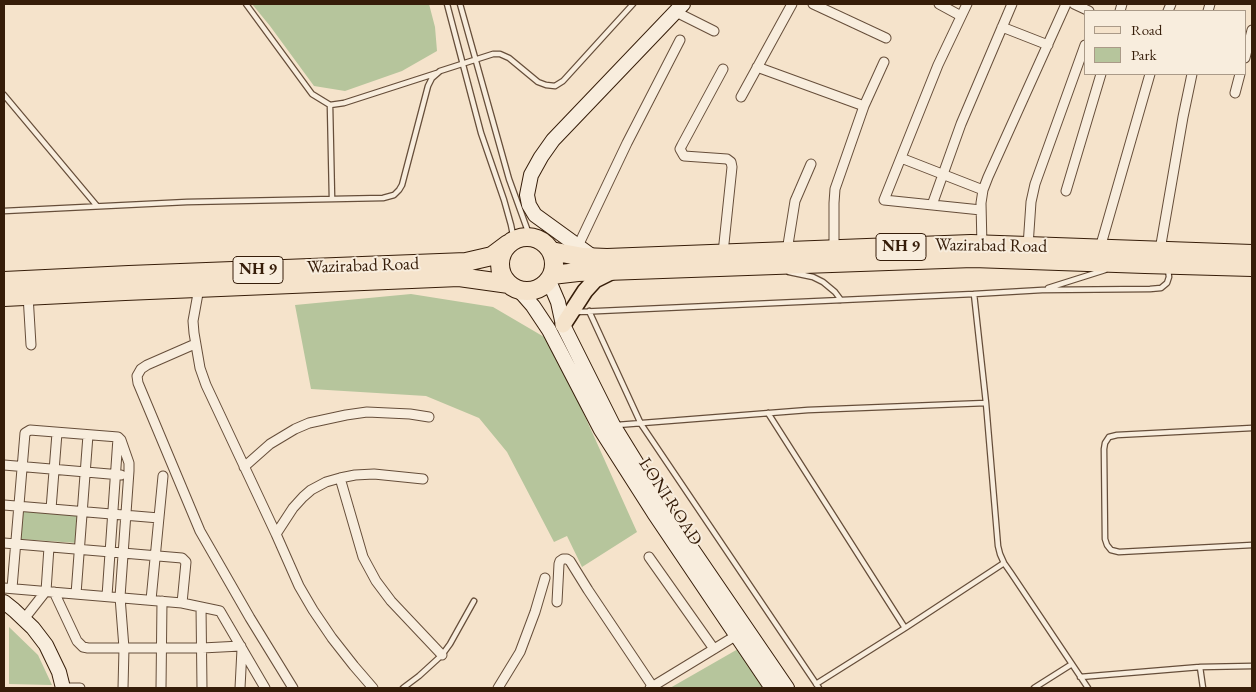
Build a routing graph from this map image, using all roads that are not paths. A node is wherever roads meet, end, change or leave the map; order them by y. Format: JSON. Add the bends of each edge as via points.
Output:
{"nodes":[{"id":1,"x":246,"y":4,"type":"edge"},
{"id":2,"x":448,"y":4,"type":"edge"},
{"id":3,"x":460,"y":4,"type":"edge"},
{"id":4,"x":633,"y":4,"type":"edge"},
{"id":5,"x":792,"y":4,"type":"edge"},
{"id":6,"x":813,"y":4,"type":"edge"},
{"id":7,"x":939,"y":4,"type":"edge"},
{"id":8,"x":967,"y":4,"type":"edge"},
{"id":9,"x":1012,"y":4,"type":"edge"},
{"id":10,"x":1066,"y":4,"type":"edge"},
{"id":11,"x":679,"y":8,"type":"edge"},
{"id":12,"x":961,"y":16,"type":"junction"},
{"id":13,"x":1002,"y":26,"type":"junction"},
{"id":14,"x":1252,"y":30,"type":"edge"},
{"id":15,"x":714,"y":31,"type":"dead end"},
{"id":16,"x":886,"y":38,"type":"dead end"},
{"id":17,"x":680,"y":40,"type":"dead end"},
{"id":18,"x":1048,"y":45,"type":"junction"},
{"id":19,"x":1084,"y":48,"type":"edge"},
{"id":20,"x":1246,"y":54,"type":"edge"},
{"id":21,"x":476,"y":60,"type":"junction"},
{"id":22,"x":884,"y":62,"type":"dead end"},
{"id":23,"x":463,"y":64,"type":"junction"},
{"id":24,"x":757,"y":67,"type":"junction"},
{"id":25,"x":723,"y":69,"type":"dead end"},
{"id":26,"x":440,"y":72,"type":"junction"},
{"id":27,"x":1101,"y":75,"type":"edge"},
{"id":28,"x":1150,"y":75,"type":"edge"},
{"id":29,"x":1192,"y":75,"type":"edge"},
{"id":30,"x":1240,"y":75,"type":"edge"},
{"id":31,"x":1235,"y":93,"type":"dead end"},
{"id":32,"x":4,"y":95,"type":"edge"},
{"id":33,"x":741,"y":97,"type":"dead end"},
{"id":34,"x":330,"y":105,"type":"junction"},
{"id":35,"x":864,"y":106,"type":"junction"},
{"id":36,"x":901,"y":158,"type":"junction"},
{"id":37,"x":811,"y":164,"type":"dead end"},
{"id":38,"x":943,"y":174,"type":"junction"},
{"id":39,"x":983,"y":190,"type":"junction"},
{"id":40,"x":1066,"y":191,"type":"dead end"},
{"id":41,"x":332,"y":200,"type":"junction"},
{"id":42,"x":932,"y":205,"type":"junction"},
{"id":43,"x":97,"y":206,"type":"junction"},
{"id":44,"x":982,"y":210,"type":"junction"},
{"id":45,"x":4,"y":211,"type":"edge"},
{"id":46,"x":517,"y":241,"type":"junction"},
{"id":47,"x":578,"y":246,"type":"junction"},
{"id":48,"x":1028,"y":246,"type":"junction"},
{"id":49,"x":1100,"y":248,"type":"junction"},
{"id":50,"x":551,"y":250,"type":"junction"},
{"id":51,"x":787,"y":251,"type":"junction"},
{"id":52,"x":982,"y":251,"type":"junction"},
{"id":53,"x":723,"y":253,"type":"junction"},
{"id":54,"x":1252,"y":254,"type":"edge"},
{"id":55,"x":1165,"y":255,"type":"junction"},
{"id":56,"x":834,"y":256,"type":"junction"},
{"id":57,"x":593,"y":257,"type":"junction"},
{"id":58,"x":1124,"y":264,"type":"junction"},
{"id":59,"x":761,"y":265,"type":"junction"},
{"id":60,"x":1252,"y":267,"type":"edge"},
{"id":61,"x":779,"y":269,"type":"dead end"},
{"id":62,"x":614,"y":270,"type":"junction"},
{"id":63,"x":788,"y":272,"type":"dead end"},
{"id":64,"x":551,"y":278,"type":"junction"},
{"id":65,"x":4,"y":281,"type":"edge"},
{"id":66,"x":514,"y":287,"type":"junction"},
{"id":67,"x":199,"y":288,"type":"junction"},
{"id":68,"x":1042,"y":290,"type":"junction"},
{"id":69,"x":974,"y":294,"type":"junction"},
{"id":70,"x":28,"y":296,"type":"junction"},
{"id":71,"x":4,"y":297,"type":"edge"},
{"id":72,"x":841,"y":300,"type":"junction"},
{"id":73,"x":589,"y":311,"type":"junction"},
{"id":74,"x":571,"y":312,"type":"junction"},
{"id":75,"x":560,"y":331,"type":"junction"},
{"id":76,"x":195,"y":344,"type":"junction"},
{"id":77,"x":31,"y":345,"type":"dead end"},
{"id":78,"x":986,"y":403,"type":"junction"},
{"id":79,"x":768,"y":413,"type":"junction"},
{"id":80,"x":429,"y":417,"type":"dead end"},
{"id":81,"x":640,"y":424,"type":"junction"},
{"id":82,"x":613,"y":425,"type":"junction"},
{"id":83,"x":1252,"y":428,"type":"edge"},
{"id":84,"x":57,"y":433,"type":"junction"},
{"id":85,"x":88,"y":435,"type":"junction"},
{"id":86,"x":118,"y":438,"type":"junction"},
{"id":87,"x":4,"y":465,"type":"edge"},
{"id":88,"x":22,"y":467,"type":"junction"},
{"id":89,"x":244,"y":467,"type":"junction"},
{"id":90,"x":54,"y":470,"type":"junction"},
{"id":91,"x":85,"y":472,"type":"junction"},
{"id":92,"x":115,"y":475,"type":"junction"},
{"id":93,"x":129,"y":476,"type":"junction"},
{"id":94,"x":162,"y":476,"type":"dead end"},
{"id":95,"x":340,"y":478,"type":"junction"},
{"id":96,"x":423,"y":479,"type":"dead end"},
{"id":97,"x":653,"y":500,"type":"junction"},
{"id":98,"x":4,"y":505,"type":"edge"},
{"id":99,"x":19,"y":506,"type":"junction"},
{"id":100,"x":50,"y":509,"type":"junction"},
{"id":101,"x":82,"y":511,"type":"junction"},
{"id":102,"x":113,"y":514,"type":"junction"},
{"id":103,"x":126,"y":515,"type":"junction"},
{"id":104,"x":159,"y":518,"type":"junction"},
{"id":105,"x":276,"y":534,"type":"junction"},
{"id":106,"x":4,"y":543,"type":"edge"},
{"id":107,"x":16,"y":544,"type":"junction"},
{"id":108,"x":1252,"y":545,"type":"edge"},
{"id":109,"x":49,"y":547,"type":"junction"},
{"id":110,"x":79,"y":549,"type":"junction"},
{"id":111,"x":110,"y":552,"type":"junction"},
{"id":112,"x":123,"y":553,"type":"junction"},
{"id":113,"x":155,"y":556,"type":"junction"},
{"id":114,"x":649,"y":557,"type":"dead end"},
{"id":115,"x":1004,"y":563,"type":"junction"},
{"id":116,"x":545,"y":578,"type":"dead end"},
{"id":117,"x":8,"y":588,"type":"edge"},
{"id":118,"x":50,"y":592,"type":"junction"},
{"id":119,"x":76,"y":594,"type":"junction"},
{"id":120,"x":107,"y":596,"type":"junction"},
{"id":121,"x":120,"y":597,"type":"junction"},
{"id":122,"x":151,"y":600,"type":"junction"},
{"id":123,"x":162,"y":601,"type":"junction"},
{"id":124,"x":474,"y":601,"type":"dead end"},
{"id":125,"x":4,"y":602,"type":"edge"},
{"id":126,"x":557,"y":602,"type":"dead end"},
{"id":127,"x":182,"y":603,"type":"junction"},
{"id":128,"x":201,"y":607,"type":"junction"},
{"id":129,"x":24,"y":619,"type":"junction"},
{"id":130,"x":905,"y":628,"type":"junction"},
{"id":131,"x":737,"y":635,"type":"junction"},
{"id":132,"x":124,"y":648,"type":"junction"},
{"id":133,"x":162,"y":648,"type":"junction"},
{"id":134,"x":202,"y":648,"type":"junction"},
{"id":135,"x":241,"y":648,"type":"junction"},
{"id":136,"x":714,"y":649,"type":"junction"},
{"id":137,"x":442,"y":655,"type":"junction"},
{"id":138,"x":1072,"y":664,"type":"junction"},
{"id":139,"x":1252,"y":666,"type":"edge"},
{"id":140,"x":1200,"y":667,"type":"junction"},
{"id":141,"x":1080,"y":677,"type":"junction"},
{"id":142,"x":818,"y":686,"type":"edge"},
{"id":143,"x":651,"y":687,"type":"edge"},
{"id":144,"x":63,"y":688,"type":"edge"},
{"id":145,"x":80,"y":688,"type":"edge"},
{"id":146,"x":123,"y":688,"type":"edge"},
{"id":147,"x":162,"y":688,"type":"edge"},
{"id":148,"x":202,"y":688,"type":"edge"},
{"id":149,"x":240,"y":688,"type":"edge"},
{"id":150,"x":265,"y":688,"type":"edge"},
{"id":151,"x":293,"y":688,"type":"edge"},
{"id":152,"x":373,"y":688,"type":"edge"},
{"id":153,"x":403,"y":688,"type":"edge"},
{"id":154,"x":498,"y":688,"type":"edge"},
{"id":155,"x":772,"y":688,"type":"edge"},
{"id":156,"x":787,"y":688,"type":"edge"},
{"id":157,"x":1034,"y":688,"type":"edge"},
{"id":158,"x":1088,"y":688,"type":"edge"},
{"id":159,"x":1203,"y":688,"type":"edge"}],
"edges":[{"from":1,"to":34,"type":"lane","via":[[312,94]]},
{"from":2,"to":23,"type":"lane"},
{"from":3,"to":21,"type":"lane"},
{"from":4,"to":21,"type":"lane","via":[[555,86],[538,82],[500,54]]},
{"from":5,"to":24,"type":"street"},
{"from":6,"to":16,"type":"street"},
{"from":7,"to":12,"type":"street"},
{"from":8,"to":12,"type":"street"},
{"from":9,"to":13,"type":"street"},
{"from":10,"to":18,"type":"street"},
{"from":11,"to":15,"type":"street"},
{"from":11,"to":47,"type":"street","via":[[553,140],[531,175],[527,195],[535,215]]},
{"from":12,"to":36,"type":"street"},
{"from":13,"to":18,"type":"street"},
{"from":13,"to":38,"type":"street"},
{"from":14,"to":20,"type":"street"},
{"from":17,"to":47,"type":"street"},
{"from":18,"to":39,"type":"street"},
{"from":19,"to":48,"type":"street","via":[[1035,184]]},
{"from":21,"to":23,"type":"lane"},
{"from":21,"to":46,"type":"lane","via":[[510,179]]},
{"from":22,"to":35,"type":"street"},
{"from":23,"to":26,"type":"lane"},
{"from":23,"to":46,"type":"lane","via":[[480,133]]},
{"from":24,"to":33,"type":"street"},
{"from":24,"to":35,"type":"street"},
{"from":25,"to":53,"type":"street","via":[[680,149],[684,156],[731,162]]},
{"from":26,"to":34,"type":"lane"},
{"from":26,"to":41,"type":"lane","via":[[428,86],[399,190],[384,198]]},
{"from":27,"to":40,"type":"street"},
{"from":28,"to":49,"type":"street"},
{"from":29,"to":55,"type":"street","via":[[1183,117]]},
{"from":30,"to":31,"type":"street"},
{"from":32,"to":43,"type":"lane"},
{"from":34,"to":41,"type":"lane"},
{"from":35,"to":56,"type":"street","via":[[835,189]]},
{"from":36,"to":38,"type":"street"},
{"from":36,"to":42,"type":"street","via":[[884,200]]},
{"from":37,"to":51,"type":"street","via":[[795,201]]},
{"from":38,"to":39,"type":"street"},
{"from":38,"to":42,"type":"street"},
{"from":39,"to":44,"type":"street"},
{"from":41,"to":43,"type":"lane"},
{"from":42,"to":44,"type":"street"},
{"from":43,"to":45,"type":"lane"},
{"from":44,"to":52,"type":"street"},
{"from":46,"to":50,"type":"highway","via":[[534,238]]},
{"from":46,"to":65,"type":"highway","name":"Wazirabad Road","number":"NH 9","via":[[492,256],[466,262]]},
{"from":46,"to":66,"type":"highway","via":[[502,254],[500,265],[503,276]]},
{"from":47,"to":57,"type":"street"},
{"from":48,"to":49,"type":"highway","name":"Wazirabad Road","number":"NH 9"},
{"from":48,"to":52,"type":"highway","name":"Wazirabad Road","number":"NH 9"},
{"from":49,"to":55,"type":"highway","name":"Wazirabad Road","number":"NH 9"},
{"from":50,"to":57,"type":"highway","name":"Wazirabad Road","number":"NH 9"},
{"from":50,"to":64,"type":"highway","via":[[554,258]]},
{"from":51,"to":53,"type":"highway","name":"Wazirabad Road","number":"NH 9"},
{"from":51,"to":56,"type":"highway","name":"Wazirabad Road","number":"NH 9"},
{"from":52,"to":56,"type":"highway","name":"Wazirabad Road","number":"NH 9"},
{"from":52,"to":58,"type":"highway","name":"Wazirabad Road","number":"NH 9"},
{"from":53,"to":57,"type":"highway","name":"Wazirabad Road","number":"NH 9"},
{"from":54,"to":55,"type":"highway","name":"Wazirabad Road","number":"NH 9"},
{"from":55,"to":58,"type":"highway","name":"Wazirabad Road","number":"NH 9"},
{"from":55,"to":60,"type":"highway","name":"Wazirabad Road","number":"NH 9"},
{"from":55,"to":68,"type":"lane","via":[[1169,277],[1161,288]]},
{"from":56,"to":59,"type":"highway","name":"Wazirabad Road","number":"NH 9"},
{"from":58,"to":68,"type":"lane"},
{"from":59,"to":61,"type":"lane"},
{"from":59,"to":62,"type":"highway","name":"Wazirabad Road","number":"NH 9"},
{"from":62,"to":64,"type":"highway","name":"Wazirabad Road","number":"NH 9","via":[[578,272]]},
{"from":62,"to":74,"type":"main road","via":[[595,280]]},
{"from":63,"to":72,"type":"lane","via":[[824,282]]},
{"from":64,"to":66,"type":"highway","via":[[538,289],[530,291]]},
{"from":64,"to":75,"type":"street","via":[[558,302]]},
{"from":66,"to":67,"type":"highway","name":"Wazirabad Road","number":"NH 9","via":[[459,278]]},
{"from":66,"to":75,"type":"street"},
{"from":67,"to":70,"type":"highway","name":"Wazirabad Road","number":"NH 9"},
{"from":67,"to":76,"type":"street","via":[[193,321]]},
{"from":68,"to":69,"type":"lane"},
{"from":69,"to":72,"type":"lane"},
{"from":69,"to":78,"type":"lane"},
{"from":70,"to":71,"type":"highway","name":"Wazirabad Road","number":"NH 9"},
{"from":70,"to":77,"type":"street"},
{"from":72,"to":73,"type":"lane"},
{"from":73,"to":74,"type":"lane"},
{"from":73,"to":81,"type":"lane"},
{"from":74,"to":75,"type":"main road"},
{"from":75,"to":82,"type":"street","name":"LONI ROAD"},
{"from":75,"to":97,"type":"street","name":"LONI ROAD","via":[[601,430]]},
{"from":76,"to":89,"type":"street","via":[[206,385]]},
{"from":76,"to":151,"type":"street","via":[[141,369],[138,383],[200,531]]},
{"from":78,"to":79,"type":"lane"},
{"from":78,"to":115,"type":"lane","via":[[998,546]]},
{"from":79,"to":81,"type":"lane"},
{"from":79,"to":130,"type":"lane"},
{"from":80,"to":89,"type":"street","via":[[367,412],[309,423],[270,444]]},
{"from":81,"to":82,"type":"lane"},
{"from":81,"to":142,"type":"lane"},
{"from":82,"to":97,"type":"street","name":"LONI ROAD"},
{"from":83,"to":108,"type":"lane","via":[[1117,436],[1109,437],[1104,443],[1105,539],[1112,550]]},
{"from":84,"to":85,"type":"street"},
{"from":84,"to":88,"type":"street","via":[[25,432]]},
{"from":84,"to":90,"type":"street"},
{"from":85,"to":86,"type":"street"},
{"from":85,"to":91,"type":"street"},
{"from":86,"to":92,"type":"street"},
{"from":86,"to":93,"type":"street","via":[[128,463]]},
{"from":87,"to":88,"type":"street"},
{"from":88,"to":90,"type":"street"},
{"from":88,"to":99,"type":"street"},
{"from":89,"to":105,"type":"street"},
{"from":90,"to":91,"type":"street"},
{"from":90,"to":100,"type":"street"},
{"from":91,"to":92,"type":"street"},
{"from":91,"to":101,"type":"street"},
{"from":92,"to":93,"type":"street"},
{"from":92,"to":102,"type":"street"},
{"from":93,"to":103,"type":"street"},
{"from":94,"to":104,"type":"street"},
{"from":95,"to":96,"type":"street","via":[[374,474]]},
{"from":95,"to":105,"type":"street","via":[[311,490],[293,508]]},
{"from":95,"to":137,"type":"street","via":[[363,557],[376,580],[391,601]]},
{"from":97,"to":131,"type":"street","name":"LONI ROAD"},
{"from":97,"to":156,"type":"street","name":"LONI ROAD"},
{"from":98,"to":99,"type":"street"},
{"from":99,"to":100,"type":"street"},
{"from":99,"to":107,"type":"street"},
{"from":100,"to":101,"type":"street"},
{"from":101,"to":102,"type":"street"},
{"from":101,"to":110,"type":"street"},
{"from":102,"to":103,"type":"street"},
{"from":102,"to":111,"type":"street"},
{"from":103,"to":104,"type":"street"},
{"from":103,"to":112,"type":"street"},
{"from":104,"to":113,"type":"street"},
{"from":105,"to":152,"type":"street","via":[[313,610]]},
{"from":106,"to":107,"type":"street"},
{"from":107,"to":109,"type":"street"},
{"from":107,"to":117,"type":"street"},
{"from":109,"to":110,"type":"street"},
{"from":109,"to":118,"type":"street"},
{"from":110,"to":111,"type":"street"},
{"from":110,"to":119,"type":"street"},
{"from":111,"to":112,"type":"street"},
{"from":111,"to":120,"type":"street"},
{"from":112,"to":113,"type":"street"},
{"from":112,"to":121,"type":"street"},
{"from":113,"to":122,"type":"street"},
{"from":113,"to":127,"type":"street","via":[[182,558],[186,562]]},
{"from":114,"to":136,"type":"street"},
{"from":115,"to":130,"type":"lane"},
{"from":115,"to":138,"type":"lane"},
{"from":116,"to":154,"type":"street","via":[[520,652]]},
{"from":117,"to":118,"type":"street"},
{"from":118,"to":119,"type":"street"},
{"from":118,"to":129,"type":"street"},
{"from":118,"to":132,"type":"street","via":[[83,647]]},
{"from":119,"to":120,"type":"street"},
{"from":120,"to":121,"type":"street"},
{"from":121,"to":122,"type":"street"},
{"from":121,"to":132,"type":"street"},
{"from":122,"to":123,"type":"street"},
{"from":123,"to":127,"type":"street"},
{"from":123,"to":133,"type":"street"},
{"from":124,"to":137,"type":"lane"},
{"from":125,"to":129,"type":"street"},
{"from":126,"to":143,"type":"street","via":[[559,564],[560,560],[567,559]]},
{"from":127,"to":128,"type":"street"},
{"from":128,"to":134,"type":"street"},
{"from":128,"to":135,"type":"street","via":[[220,611]]},
{"from":129,"to":144,"type":"street","via":[[46,645]]},
{"from":130,"to":142,"type":"lane"},
{"from":131,"to":136,"type":"street"},
{"from":131,"to":155,"type":"street","name":"LONI ROAD"},
{"from":132,"to":133,"type":"street"},
{"from":132,"to":146,"type":"street"},
{"from":133,"to":134,"type":"street"},
{"from":133,"to":147,"type":"street"},
{"from":134,"to":135,"type":"street"},
{"from":134,"to":148,"type":"street"},
{"from":135,"to":149,"type":"street"},
{"from":135,"to":150,"type":"street"},
{"from":136,"to":143,"type":"street"},
{"from":137,"to":153,"type":"lane"},
{"from":138,"to":141,"type":"lane"},
{"from":138,"to":157,"type":"lane"},
{"from":139,"to":140,"type":"lane"},
{"from":140,"to":141,"type":"lane"},
{"from":140,"to":159,"type":"lane"},
{"from":141,"to":158,"type":"lane"},
{"from":144,"to":145,"type":"street"}]}
